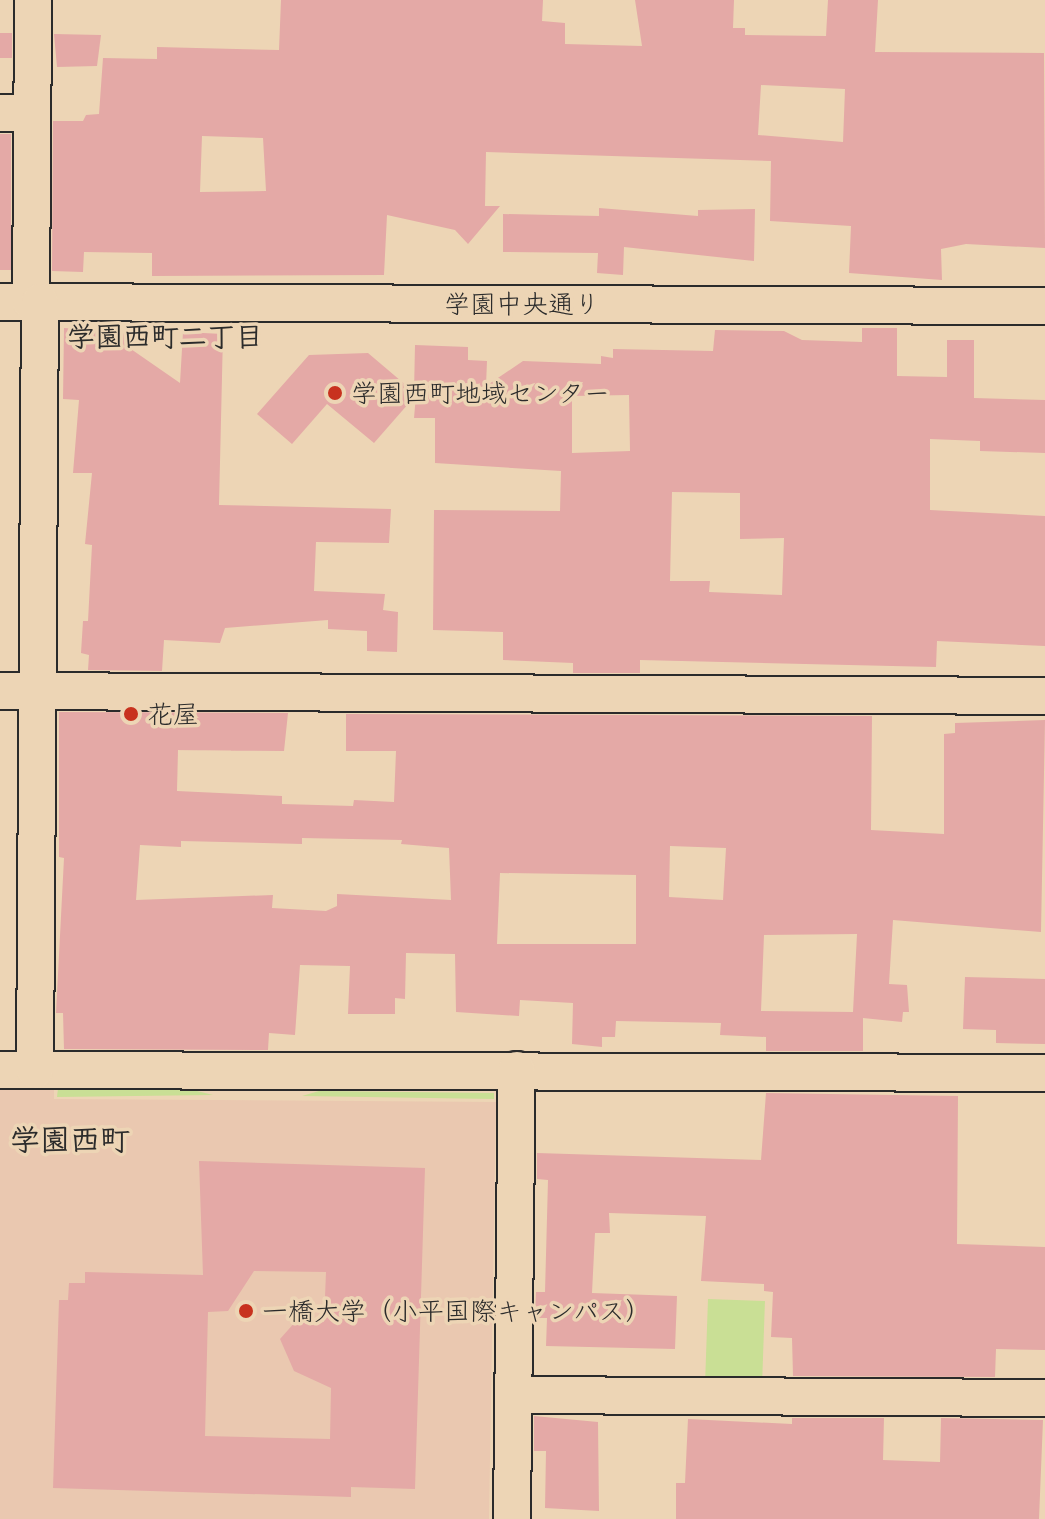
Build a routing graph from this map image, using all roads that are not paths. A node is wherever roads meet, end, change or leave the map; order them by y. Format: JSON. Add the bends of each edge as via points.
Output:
{"nodes":[{"id":1,"x":33,"y":0,"type":"edge"},
{"id":2,"x":16,"y":113,"type":"edge"},
{"id":3,"x":24,"y":302,"type":"edge"},
{"id":4,"x":1045,"y":306,"type":"edge"},
{"id":5,"x":0,"y":691,"type":"edge"},
{"id":6,"x":37,"y":691,"type":"junction"},
{"id":7,"x":1045,"y":696,"type":"edge"},
{"id":8,"x":17,"y":1070,"type":"edge"},
{"id":9,"x":517,"y":1070,"type":"junction"},
{"id":10,"x":1045,"y":1073,"type":"edge"},
{"id":11,"x":514,"y":1395,"type":"junction"},
{"id":12,"x":1045,"y":1398,"type":"edge"},
{"id":13,"x":512,"y":1519,"type":"edge"}],
"edges":[{"from":1,"to":2,"type":"street"},
{"from":2,"to":3,"type":"street"},
{"from":3,"to":4,"type":"street","name":"学園中央通り"},
{"from":3,"to":6,"type":"street"},
{"from":5,"to":6,"type":"street"},
{"from":6,"to":7,"type":"street"},
{"from":6,"to":8,"type":"street"},
{"from":8,"to":9,"type":"street"},
{"from":9,"to":10,"type":"street"},
{"from":9,"to":11,"type":"street"},
{"from":11,"to":12,"type":"street"},
{"from":11,"to":13,"type":"street"}]}
